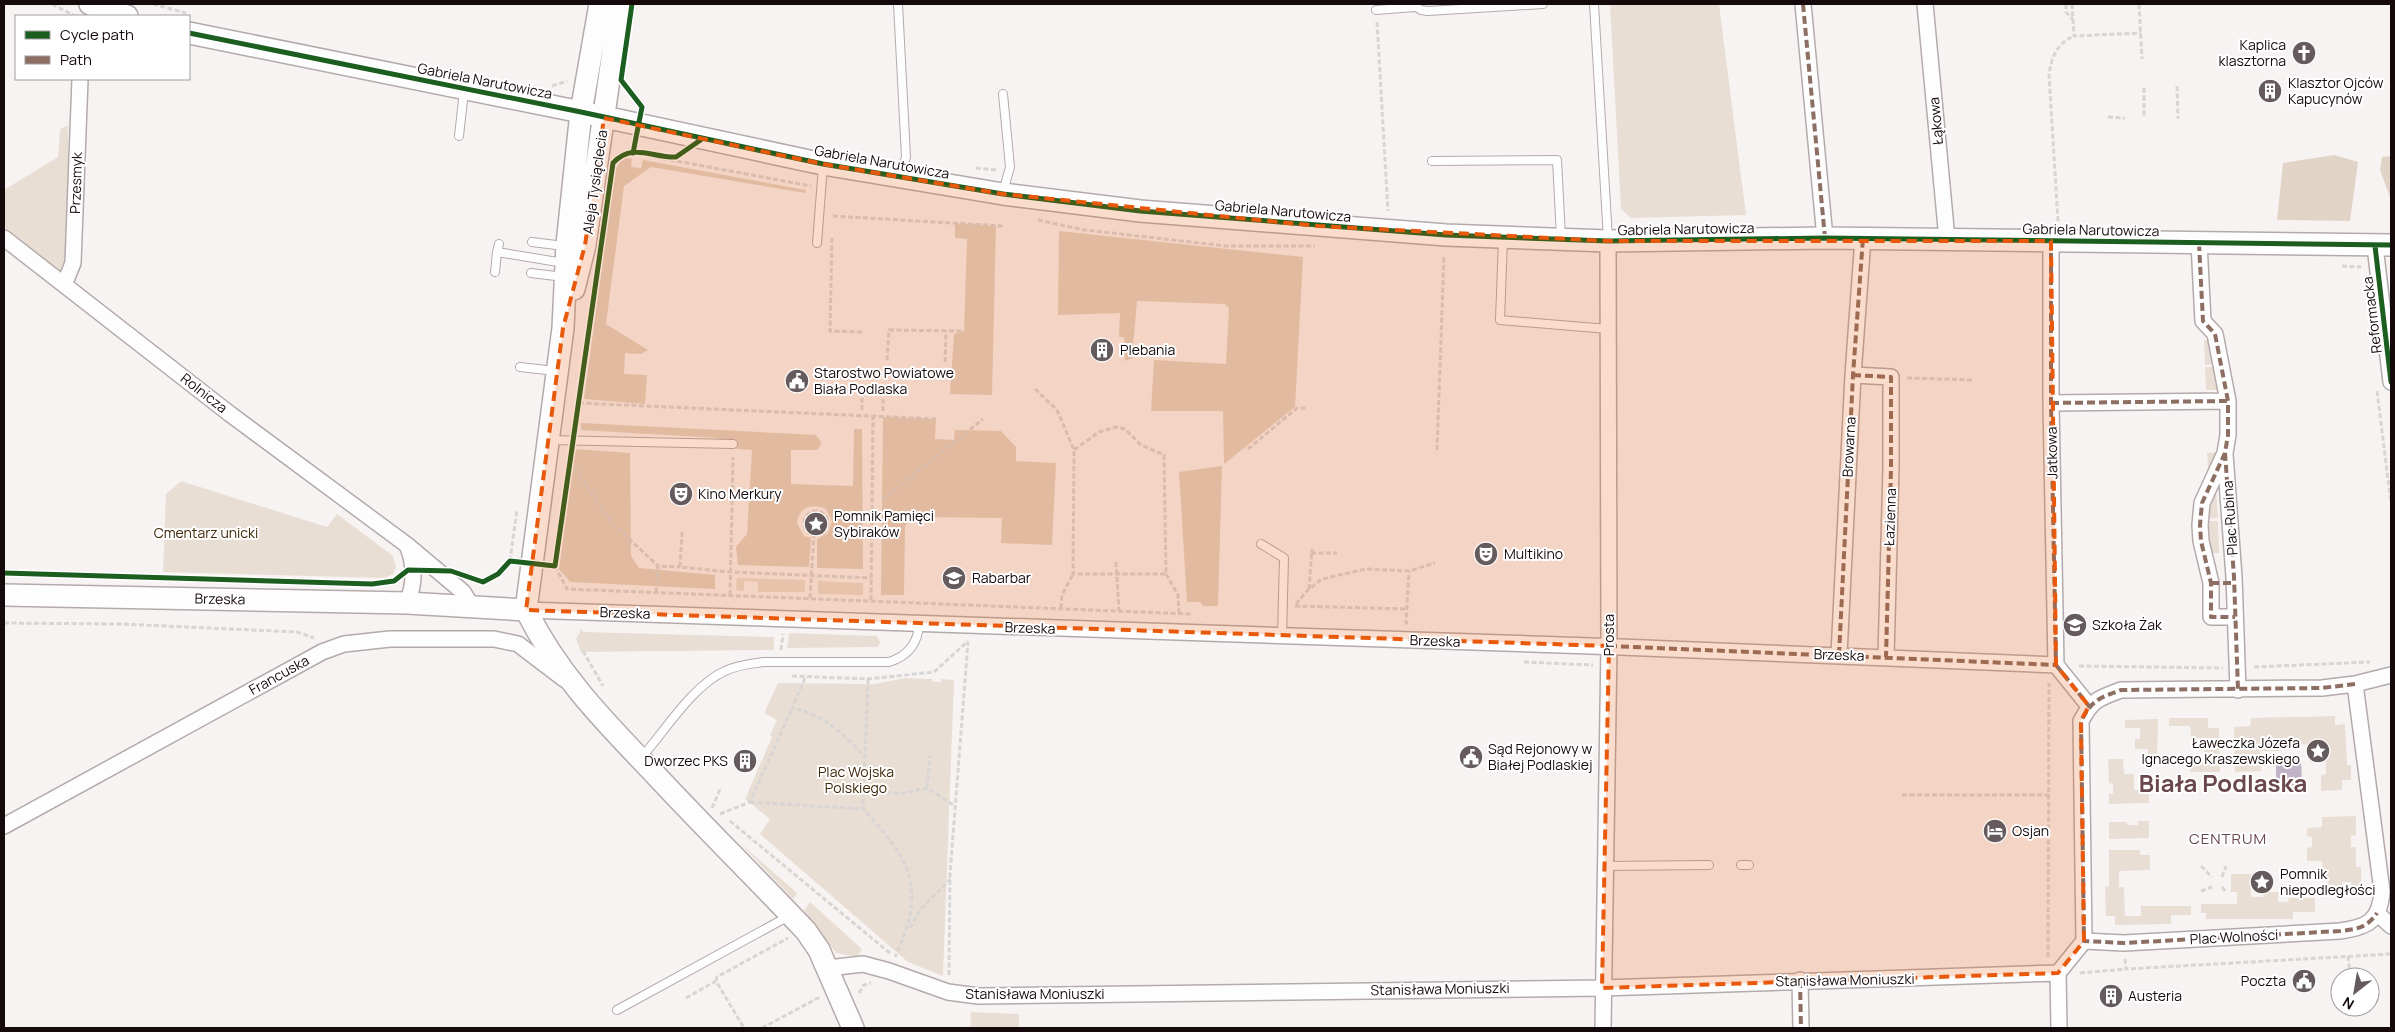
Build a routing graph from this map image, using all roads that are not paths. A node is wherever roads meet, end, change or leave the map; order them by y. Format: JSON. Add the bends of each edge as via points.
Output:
{"nodes":[{"id":1,"x":90,"y":4,"type":"edge"},
{"id":2,"x":600,"y":4,"type":"edge"},
{"id":3,"x":620,"y":4,"type":"edge"},
{"id":4,"x":898,"y":4,"type":"edge"},
{"id":5,"x":1543,"y":4,"type":"edge"},
{"id":6,"x":1594,"y":4,"type":"edge"},
{"id":7,"x":1803,"y":4,"type":"edge"},
{"id":8,"x":1925,"y":4,"type":"edge"},
{"id":9,"x":1413,"y":5,"type":"edge"},
{"id":10,"x":1376,"y":10,"type":"road end"},
{"id":11,"x":124,"y":15,"type":"edge"},
{"id":12,"x":190,"y":32,"type":"edge"},
{"id":13,"x":80,"y":80,"type":"edge"},
{"id":14,"x":464,"y":89,"type":"junction"},
{"id":15,"x":1002,"y":94,"type":"dead end"},
{"id":16,"x":581,"y":112,"type":"junction"},
{"id":17,"x":604,"y":118,"type":"junction"},
{"id":18,"x":459,"y":136,"type":"dead end"},
{"id":19,"x":1432,"y":161,"type":"dead end"},
{"id":20,"x":823,"y":164,"type":"junction"},
{"id":21,"x":900,"y":177,"type":"junction"},
{"id":22,"x":1003,"y":194,"type":"junction"},
{"id":23,"x":2055,"y":231,"type":"junction"},
{"id":24,"x":1503,"y":237,"type":"junction"},
{"id":25,"x":4,"y":238,"type":"edge"},
{"id":26,"x":1825,"y":238,"type":"junction"},
{"id":27,"x":1863,"y":238,"type":"junction"},
{"id":28,"x":1561,"y":239,"type":"junction"},
{"id":29,"x":1947,"y":239,"type":"junction"},
{"id":30,"x":1608,"y":241,"type":"junction"},
{"id":31,"x":532,"y":242,"type":"dead end"},
{"id":32,"x":817,"y":243,"type":"dead end"},
{"id":33,"x":2200,"y":243,"type":"junction"},
{"id":34,"x":2383,"y":245,"type":"edge"},
{"id":35,"x":566,"y":262,"type":"junction"},
{"id":36,"x":494,"y":272,"type":"dead end"},
{"id":37,"x":531,"y":273,"type":"dead end"},
{"id":38,"x":64,"y":285,"type":"junction"},
{"id":39,"x":563,"y":328,"type":"junction"},
{"id":40,"x":1608,"y":329,"type":"junction"},
{"id":41,"x":520,"y":367,"type":"dead end"},
{"id":42,"x":558,"y":371,"type":"junction"},
{"id":43,"x":1853,"y":375,"type":"junction"},
{"id":44,"x":2391,"y":382,"type":"edge"},
{"id":45,"x":2228,"y":401,"type":"junction"},
{"id":46,"x":2051,"y":402,"type":"junction"},
{"id":47,"x":549,"y":440,"type":"junction"},
{"id":48,"x":733,"y":444,"type":"road end"},
{"id":49,"x":2225,"y":453,"type":"junction"},
{"id":50,"x":1260,"y":544,"type":"dead end"},
{"id":51,"x":407,"y":545,"type":"junction"},
{"id":52,"x":2211,"y":583,"type":"junction"},
{"id":53,"x":2234,"y":583,"type":"junction"},
{"id":54,"x":4,"y":595,"type":"edge"},
{"id":55,"x":406,"y":603,"type":"junction"},
{"id":56,"x":471,"y":605,"type":"junction"},
{"id":57,"x":526,"y":610,"type":"junction"},
{"id":58,"x":2236,"y":617,"type":"junction"},
{"id":59,"x":919,"y":624,"type":"junction"},
{"id":60,"x":1282,"y":636,"type":"junction"},
{"id":61,"x":1610,"y":646,"type":"junction"},
{"id":62,"x":1839,"y":655,"type":"junction"},
{"id":63,"x":1886,"y":657,"type":"junction"},
{"id":64,"x":2052,"y":665,"type":"junction"},
{"id":65,"x":2388,"y":676,"type":"edge"},
{"id":66,"x":572,"y":684,"type":"junction"},
{"id":67,"x":2355,"y":684,"type":"junction"},
{"id":68,"x":2238,"y":690,"type":"junction"},
{"id":69,"x":2089,"y":706,"type":"junction"},
{"id":70,"x":640,"y":759,"type":"junction"},
{"id":71,"x":4,"y":826,"type":"edge"},
{"id":72,"x":1709,"y":864,"type":"dead end"},
{"id":73,"x":1605,"y":866,"type":"junction"},
{"id":74,"x":2377,"y":913,"type":"junction"},
{"id":75,"x":791,"y":915,"type":"junction"},
{"id":76,"x":2391,"y":926,"type":"edge"},
{"id":77,"x":2084,"y":941,"type":"junction"},
{"id":78,"x":828,"y":968,"type":"junction"},
{"id":79,"x":2058,"y":973,"type":"junction"},
{"id":80,"x":1800,"y":980,"type":"junction"},
{"id":81,"x":1602,"y":988,"type":"junction"},
{"id":82,"x":617,"y":1010,"type":"dead end"},
{"id":83,"x":853,"y":1028,"type":"edge"},
{"id":84,"x":1603,"y":1028,"type":"edge"},
{"id":85,"x":1801,"y":1028,"type":"edge"},
{"id":86,"x":2059,"y":1028,"type":"edge"}],
"edges":[{"from":1,"to":11,"type":"street"},
{"from":2,"to":16,"type":"street","name":"Aleja Tysiąclecia"},
{"from":3,"to":17,"type":"street","name":"Aleja Tysiąclecia"},
{"from":4,"to":21,"type":"lane","via":[[906,157]]},
{"from":5,"to":9,"type":"lane","via":[[1428,11]]},
{"from":6,"to":30,"type":"lane"},
{"from":7,"to":26,"type":"street"},
{"from":8,"to":29,"type":"street","name":"Łąkowa"},
{"from":9,"to":10,"type":"lane"},
{"from":12,"to":14,"type":"street","name":"Gabriela Narutowicza"},
{"from":13,"to":38,"type":"street","name":"Przesmyk","via":[[73,264]]},
{"from":14,"to":16,"type":"street","name":"Gabriela Narutowicza"},
{"from":14,"to":18,"type":"lane"},
{"from":15,"to":22,"type":"lane","via":[[1009,171]]},
{"from":16,"to":17,"type":"street","name":"Gabriela Narutowicza"},
{"from":16,"to":35,"type":"street","name":"Aleja Tysiąclecia"},
{"from":17,"to":20,"type":"street","name":"Gabriela Narutowicza"},
{"from":17,"to":39,"type":"street","name":"Aleja Tysiąclecia","via":[[585,245]]},
{"from":19,"to":28,"type":"lane","via":[[1557,160]]},
{"from":20,"to":21,"type":"street","name":"Gabriela Narutowicza"},
{"from":20,"to":32,"type":"lane"},
{"from":21,"to":22,"type":"street","name":"Gabriela Narutowicza"},
{"from":22,"to":24,"type":"street","name":"Gabriela Narutowicza","via":[[1140,211]]},
{"from":23,"to":29,"type":"street","name":"Gabriela Narutowicza"},
{"from":23,"to":33,"type":"street","name":"Gabriela Narutowicza"},
{"from":23,"to":46,"type":"street","name":"Jatkowa"},
{"from":24,"to":28,"type":"street","name":"Gabriela Narutowicza"},
{"from":24,"to":40,"type":"lane","via":[[1500,320]]},
{"from":25,"to":38,"type":"street","name":"Rolnicza"},
{"from":26,"to":27,"type":"street","name":"Gabriela Narutowicza"},
{"from":26,"to":30,"type":"street","name":"Gabriela Narutowicza"},
{"from":27,"to":29,"type":"street","name":"Gabriela Narutowicza"},
{"from":27,"to":43,"type":"street","name":"Browarna"},
{"from":28,"to":30,"type":"street","name":"Gabriela Narutowicza"},
{"from":30,"to":40,"type":"street","name":"Prosta"},
{"from":31,"to":35,"type":"lane"},
{"from":33,"to":34,"type":"street","name":"Gabriela Narutowicza"},
{"from":33,"to":45,"type":"street","name":"Plac Rubina","via":[[2203,321],[2215,334]]},
{"from":34,"to":44,"type":"street","name":"Reformacka"},
{"from":35,"to":36,"type":"lane","via":[[498,248]]},
{"from":35,"to":37,"type":"lane"},
{"from":35,"to":39,"type":"street","name":"Aleja Tysiąclecia"},
{"from":38,"to":51,"type":"street","name":"Rolnicza","via":[[222,408]]},
{"from":39,"to":42,"type":"street","name":"Aleja Tysiąclecia"},
{"from":40,"to":61,"type":"street","name":"Prosta"},
{"from":41,"to":42,"type":"lane"},
{"from":42,"to":47,"type":"street","name":"Aleja Tysiąclecia"},
{"from":43,"to":62,"type":"street","name":"Browarna"},
{"from":43,"to":63,"type":"street","name":"Łazienna","via":[[1891,377]]},
{"from":45,"to":46,"type":"street"},
{"from":45,"to":49,"type":"street","name":"Plac Rubina"},
{"from":46,"to":64,"type":"street","name":"Jatkowa"},
{"from":47,"to":48,"type":"lane"},
{"from":47,"to":57,"type":"street","name":"Aleja Tysiąclecia"},
{"from":49,"to":52,"type":"street","name":"Plac Rubina","via":[[2202,504],[2201,541]]},
{"from":49,"to":53,"type":"street","name":"Plac Rubina"},
{"from":50,"to":60,"type":"lane","via":[[1284,558]]},
{"from":51,"to":55,"type":"street","via":[[413,559],[413,589]]},
{"from":51,"to":56,"type":"street","name":"Rolnicza","via":[[463,592]]},
{"from":52,"to":53,"type":"street"},
{"from":52,"to":58,"type":"street","name":"Plac Rubina","via":[[2211,617]]},
{"from":53,"to":58,"type":"street","name":"Plac Rubina"},
{"from":54,"to":55,"type":"street","name":"Brzeska"},
{"from":55,"to":56,"type":"street","name":"Brzeska"},
{"from":56,"to":57,"type":"street","name":"Brzeska"},
{"from":57,"to":59,"type":"street","name":"Brzeska"},
{"from":57,"to":66,"type":"street","via":[[542,642]]},
{"from":58,"to":68,"type":"street","name":"Plac Rubina"},
{"from":59,"to":60,"type":"street","name":"Brzeska"},
{"from":59,"to":70,"type":"lane","via":[[911,649],[889,662],[763,662],[725,671],[701,688]]},
{"from":60,"to":61,"type":"street","name":"Brzeska"},
{"from":61,"to":62,"type":"street","name":"Brzeska"},
{"from":61,"to":73,"type":"street","name":"Prosta"},
{"from":62,"to":63,"type":"street","name":"Brzeska"},
{"from":63,"to":64,"type":"street","name":"Brzeska"},
{"from":64,"to":69,"type":"street"},
{"from":65,"to":67,"type":"street"},
{"from":66,"to":70,"type":"street"},
{"from":66,"to":71,"type":"street","name":"Francuska","via":[[518,644],[494,639],[390,639],[344,644],[322,652]]},
{"from":67,"to":68,"type":"street"},
{"from":67,"to":74,"type":"street","via":[[2382,891]]},
{"from":68,"to":69,"type":"street","via":[[2121,690],[2099,698]]},
{"from":69,"to":77,"type":"street","via":[[2081,721]]},
{"from":70,"to":75,"type":"street"},
{"from":72,"to":73,"type":"lane"},
{"from":73,"to":81,"type":"street","name":"Prosta"},
{"from":74,"to":76,"type":"street"},
{"from":74,"to":77,"type":"street","name":"Plac Wolności","via":[[2361,928],[2340,932],[2124,943]]},
{"from":75,"to":78,"type":"street","via":[[815,944]]},
{"from":75,"to":82,"type":"lane"},
{"from":77,"to":79,"type":"street"},
{"from":78,"to":81,"type":"street","name":"Stanisława Moniuszki","via":[[863,964],[948,992],[978,996]]},
{"from":78,"to":83,"type":"street"},
{"from":79,"to":80,"type":"street","name":"Stanisława Moniuszki"},
{"from":79,"to":86,"type":"street"},
{"from":80,"to":81,"type":"street","name":"Stanisława Moniuszki"},
{"from":80,"to":85,"type":"street"},
{"from":81,"to":84,"type":"street","name":"Prosta"}]}
